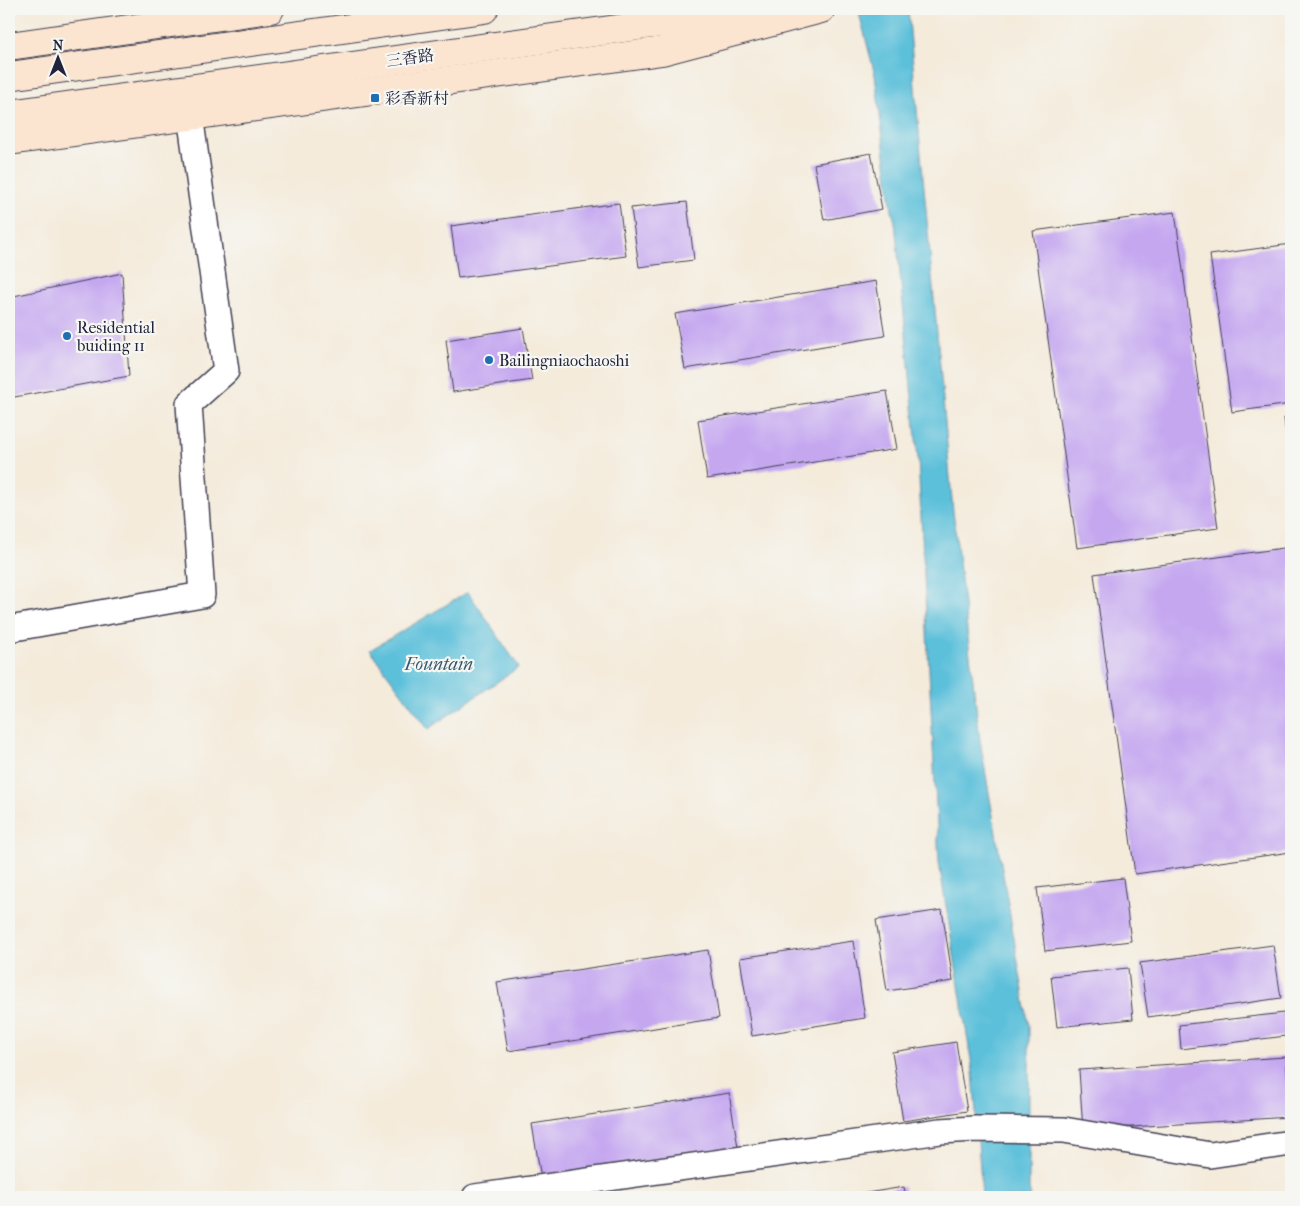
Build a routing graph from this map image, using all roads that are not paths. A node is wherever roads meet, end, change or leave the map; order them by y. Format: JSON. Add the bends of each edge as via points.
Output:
{"nodes":[{"id":1,"x":270,"y":9,"type":"edge"},
{"id":2,"x":484,"y":9,"type":"edge"},
{"id":3,"x":811,"y":9,"type":"edge"},
{"id":4,"x":821,"y":9,"type":"edge"},
{"id":5,"x":9,"y":46,"type":"edge"},
{"id":6,"x":9,"y":76,"type":"edge"},
{"id":7,"x":9,"y":114,"type":"edge"},
{"id":8,"x":190,"y":115,"type":"junction"},
{"id":9,"x":9,"y":141,"type":"edge"},
{"id":10,"x":9,"y":628,"type":"edge"},
{"id":11,"x":1291,"y":1143,"type":"edge"},
{"id":12,"x":475,"y":1197,"type":"edge"}],
"edges":[{"from":1,"to":5,"type":"main road"},
{"from":2,"to":6,"type":"main road"},
{"from":3,"to":7,"type":"main road","name":"三香路","via":[[653,24]]},
{"from":4,"to":8,"type":"main road","via":[[662,51]]},
{"from":8,"to":9,"type":"main road"},
{"from":8,"to":10,"type":"street","via":[[226,371],[189,404],[202,595]]},
{"from":11,"to":12,"type":"street","via":[[1210,1155],[1064,1130],[940,1131]]}]}
